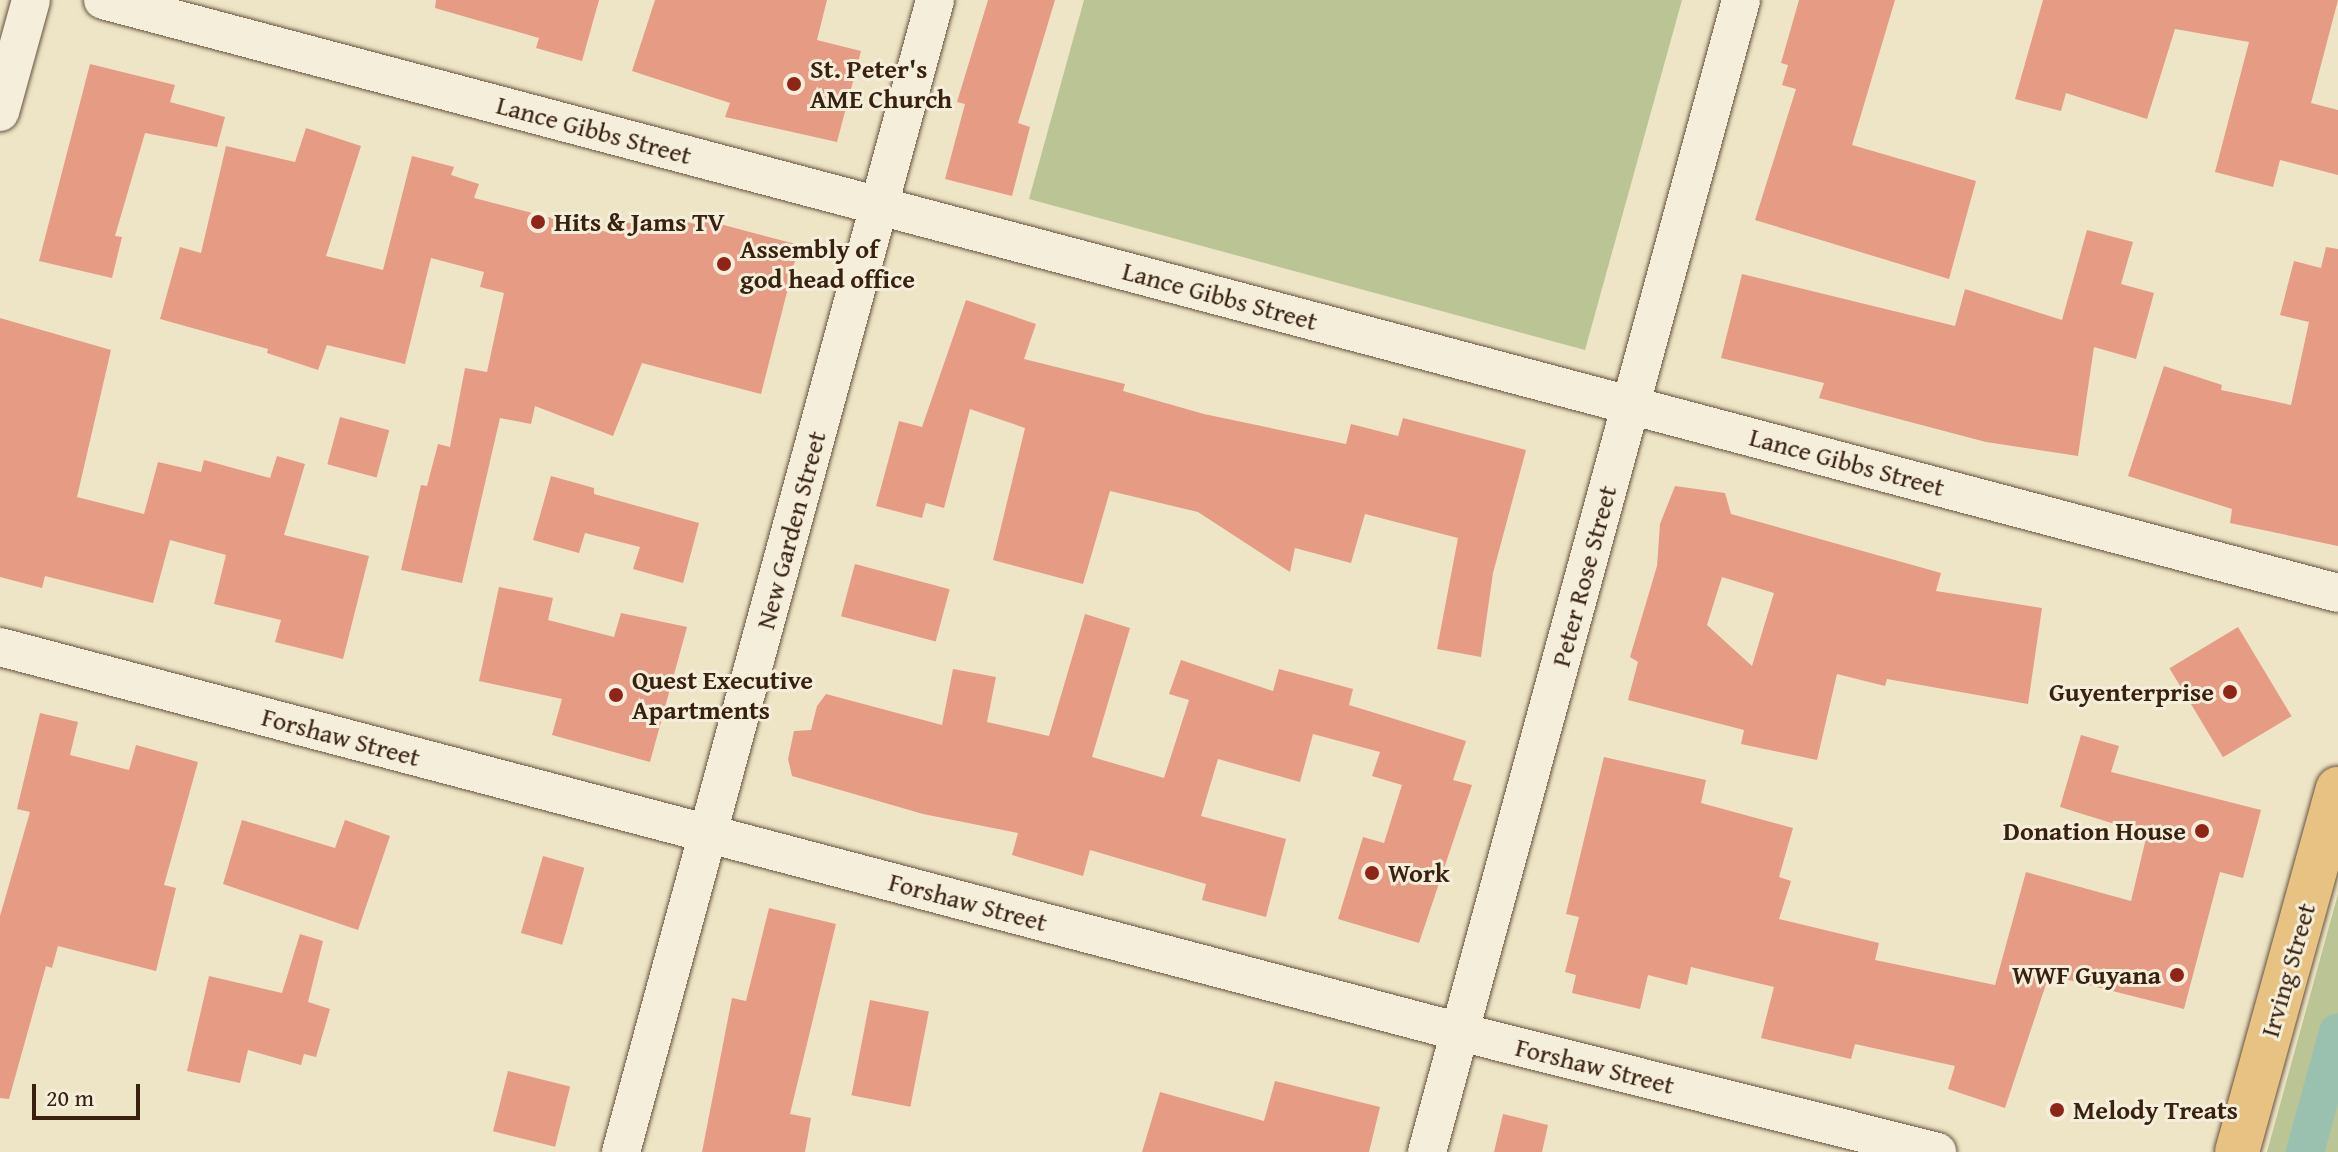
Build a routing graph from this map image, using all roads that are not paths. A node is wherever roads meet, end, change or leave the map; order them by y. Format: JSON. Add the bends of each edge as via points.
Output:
{"nodes":[{"id":1,"x":31,"y":0,"type":"edge"},
{"id":2,"x":103,"y":0,"type":"edge"},
{"id":3,"x":935,"y":0,"type":"edge"},
{"id":4,"x":1741,"y":0,"type":"edge"},
{"id":5,"x":0,"y":112,"type":"edge"},
{"id":6,"x":879,"y":206,"type":"junction"},
{"id":7,"x":1631,"y":405,"type":"junction"},
{"id":8,"x":2338,"y":593,"type":"edge"},
{"id":9,"x":0,"y":647,"type":"edge"},
{"id":10,"x":2338,"y":789,"type":"edge"},
{"id":11,"x":708,"y":834,"type":"junction"},
{"id":12,"x":1460,"y":1032,"type":"junction"},
{"id":13,"x":621,"y":1152,"type":"edge"},
{"id":14,"x":1427,"y":1152,"type":"edge"},
{"id":15,"x":1937,"y":1152,"type":"edge"},
{"id":16,"x":2237,"y":1152,"type":"edge"}],
"edges":[{"from":1,"to":5,"type":"street"},
{"from":2,"to":6,"type":"street","name":"Lance Gibbs Street"},
{"from":3,"to":6,"type":"street","name":"New Garden Street"},
{"from":4,"to":7,"type":"street","name":"Peter Rose Street"},
{"from":6,"to":7,"type":"street","name":"Lance Gibbs Street"},
{"from":6,"to":11,"type":"street","name":"New Garden Street"},
{"from":7,"to":8,"type":"street","name":"Lance Gibbs Street"},
{"from":7,"to":12,"type":"street","name":"Peter Rose Street"},
{"from":9,"to":11,"type":"street","name":"Forshaw Street"},
{"from":10,"to":16,"type":"main road","name":"Irving Street"},
{"from":11,"to":12,"type":"street","name":"Forshaw Street"},
{"from":11,"to":13,"type":"street","name":"New Garden Street"},
{"from":12,"to":14,"type":"street","name":"Peter Rose Street"},
{"from":12,"to":15,"type":"street","name":"Forshaw Street"}]}
